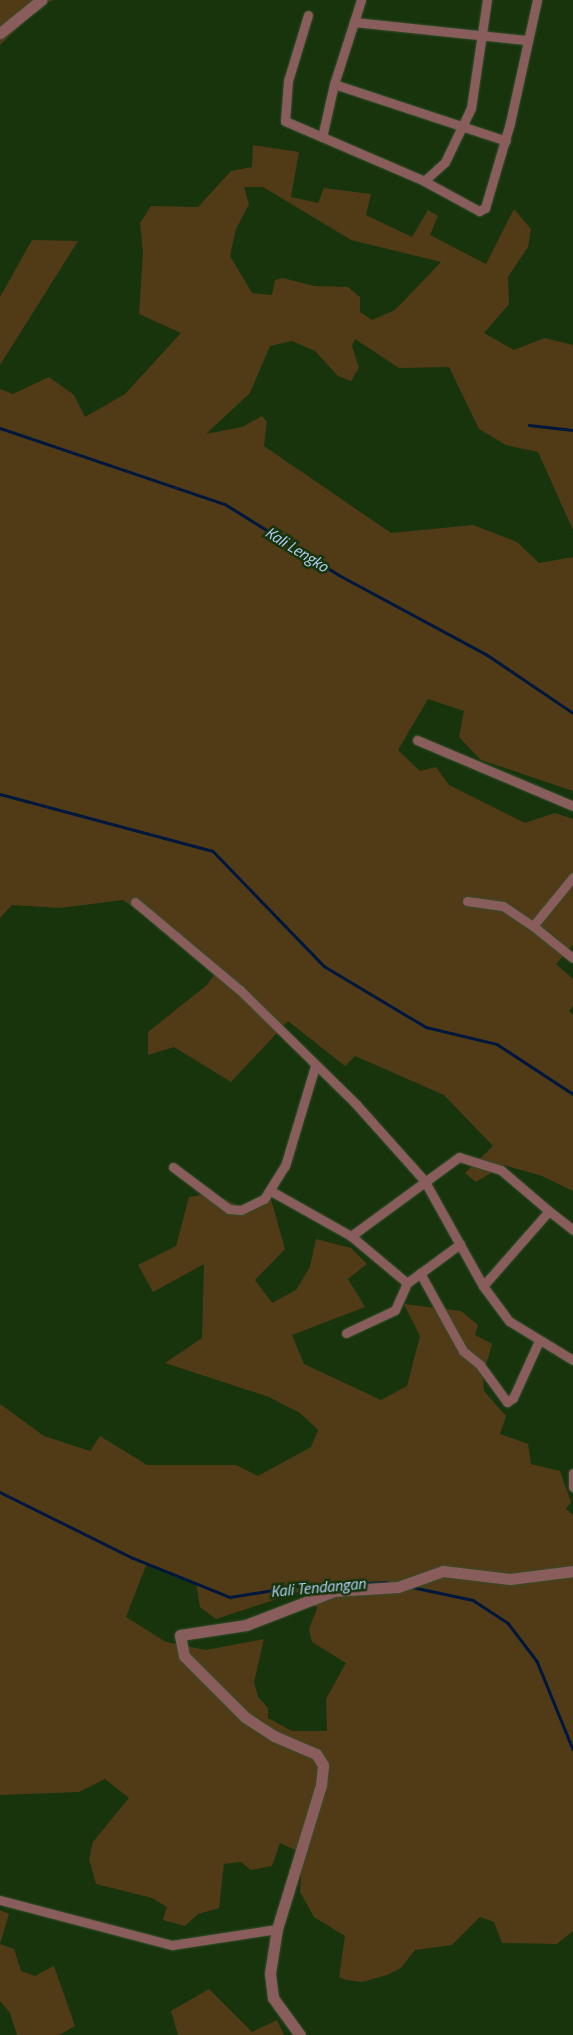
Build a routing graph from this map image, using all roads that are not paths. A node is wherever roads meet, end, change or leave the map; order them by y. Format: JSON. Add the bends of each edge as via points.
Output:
{"nodes":[{"id":1,"x":41,"y":0,"type":"edge"},
{"id":2,"x":361,"y":0,"type":"edge"},
{"id":3,"x":487,"y":0,"type":"edge"},
{"id":4,"x":537,"y":0,"type":"edge"},
{"id":5,"x":308,"y":15,"type":"dead end"},
{"id":6,"x":354,"y":22,"type":"junction"},
{"id":7,"x":0,"y":33,"type":"edge"},
{"id":8,"x":479,"y":33,"type":"junction"},
{"id":9,"x":526,"y":40,"type":"junction"},
{"id":10,"x":334,"y":84,"type":"junction"},
{"id":11,"x":462,"y":129,"type":"junction"},
{"id":12,"x":322,"y":136,"type":"junction"},
{"id":13,"x":506,"y":141,"type":"junction"},
{"id":14,"x":424,"y":181,"type":"junction"},
{"id":15,"x":417,"y":740,"type":"dead end"},
{"id":16,"x":573,"y":806,"type":"edge"},
{"id":17,"x":573,"y":877,"type":"edge"},
{"id":18,"x":467,"y":901,"type":"dead end"},
{"id":19,"x":135,"y":902,"type":"dead end"},
{"id":20,"x":533,"y":926,"type":"junction"},
{"id":21,"x":573,"y":958,"type":"edge"},
{"id":22,"x":315,"y":1066,"type":"junction"},
{"id":23,"x":173,"y":1167,"type":"dead end"},
{"id":24,"x":424,"y":1180,"type":"junction"},
{"id":25,"x":271,"y":1191,"type":"junction"},
{"id":26,"x":549,"y":1211,"type":"junction"},
{"id":27,"x":573,"y":1230,"type":"edge"},
{"id":28,"x":351,"y":1236,"type":"junction"},
{"id":29,"x":460,"y":1244,"type":"junction"},
{"id":30,"x":420,"y":1273,"type":"junction"},
{"id":31,"x":407,"y":1283,"type":"junction"},
{"id":32,"x":483,"y":1286,"type":"junction"},
{"id":33,"x":346,"y":1333,"type":"dead end"},
{"id":34,"x":538,"y":1343,"type":"junction"},
{"id":35,"x":573,"y":1360,"type":"edge"},
{"id":36,"x":573,"y":1473,"type":"edge"},
{"id":37,"x":573,"y":1487,"type":"edge"},
{"id":38,"x":573,"y":1571,"type":"edge"},
{"id":39,"x":0,"y":1900,"type":"edge"},
{"id":40,"x":277,"y":1928,"type":"junction"},
{"id":41,"x":300,"y":2035,"type":"edge"}],
"edges":[{"from":1,"to":7,"type":"street"},
{"from":2,"to":6,"type":"street"},
{"from":3,"to":8,"type":"street"},
{"from":4,"to":9,"type":"street"},
{"from":5,"to":12,"type":"street","via":[[288,81],[284,117],[292,127]]},
{"from":6,"to":8,"type":"street"},
{"from":6,"to":10,"type":"street"},
{"from":8,"to":9,"type":"street"},
{"from":8,"to":11,"type":"street","via":[[474,94]]},
{"from":9,"to":13,"type":"street"},
{"from":10,"to":11,"type":"street"},
{"from":10,"to":12,"type":"street"},
{"from":11,"to":13,"type":"street"},
{"from":11,"to":14,"type":"street","via":[[440,170]]},
{"from":12,"to":14,"type":"street"},
{"from":13,"to":14,"type":"street","via":[[483,210]]},
{"from":15,"to":16,"type":"street"},
{"from":17,"to":20,"type":"street"},
{"from":18,"to":20,"type":"street","via":[[503,906]]},
{"from":19,"to":22,"type":"street","via":[[240,990]]},
{"from":20,"to":21,"type":"street"},
{"from":22,"to":24,"type":"street","via":[[356,1104]]},
{"from":22,"to":25,"type":"street","via":[[294,1145]]},
{"from":23,"to":25,"type":"street","via":[[229,1209],[251,1207]]},
{"from":24,"to":26,"type":"street","via":[[464,1157],[501,1170]]},
{"from":24,"to":28,"type":"street"},
{"from":24,"to":29,"type":"street"},
{"from":25,"to":28,"type":"street"},
{"from":26,"to":27,"type":"street"},
{"from":26,"to":32,"type":"street"},
{"from":28,"to":31,"type":"street"},
{"from":29,"to":30,"type":"street"},
{"from":29,"to":32,"type":"street"},
{"from":30,"to":31,"type":"street"},
{"from":30,"to":34,"type":"street","via":[[463,1351],[480,1365],[506,1402],[513,1398]]},
{"from":31,"to":33,"type":"street","via":[[395,1310]]},
{"from":32,"to":34,"type":"street","via":[[509,1321]]},
{"from":34,"to":35,"type":"street"},
{"from":36,"to":37,"type":"street"},
{"from":38,"to":40,"type":"street","via":[[510,1579],[443,1571],[401,1585],[334,1591],[246,1625],[184,1632],[178,1640],[184,1656],[245,1718],[274,1736],[316,1754],[323,1765],[321,1785]]},
{"from":39,"to":40,"type":"street","via":[[172,1945]]},
{"from":40,"to":41,"type":"street","via":[[270,1986],[279,2010]]}]}
